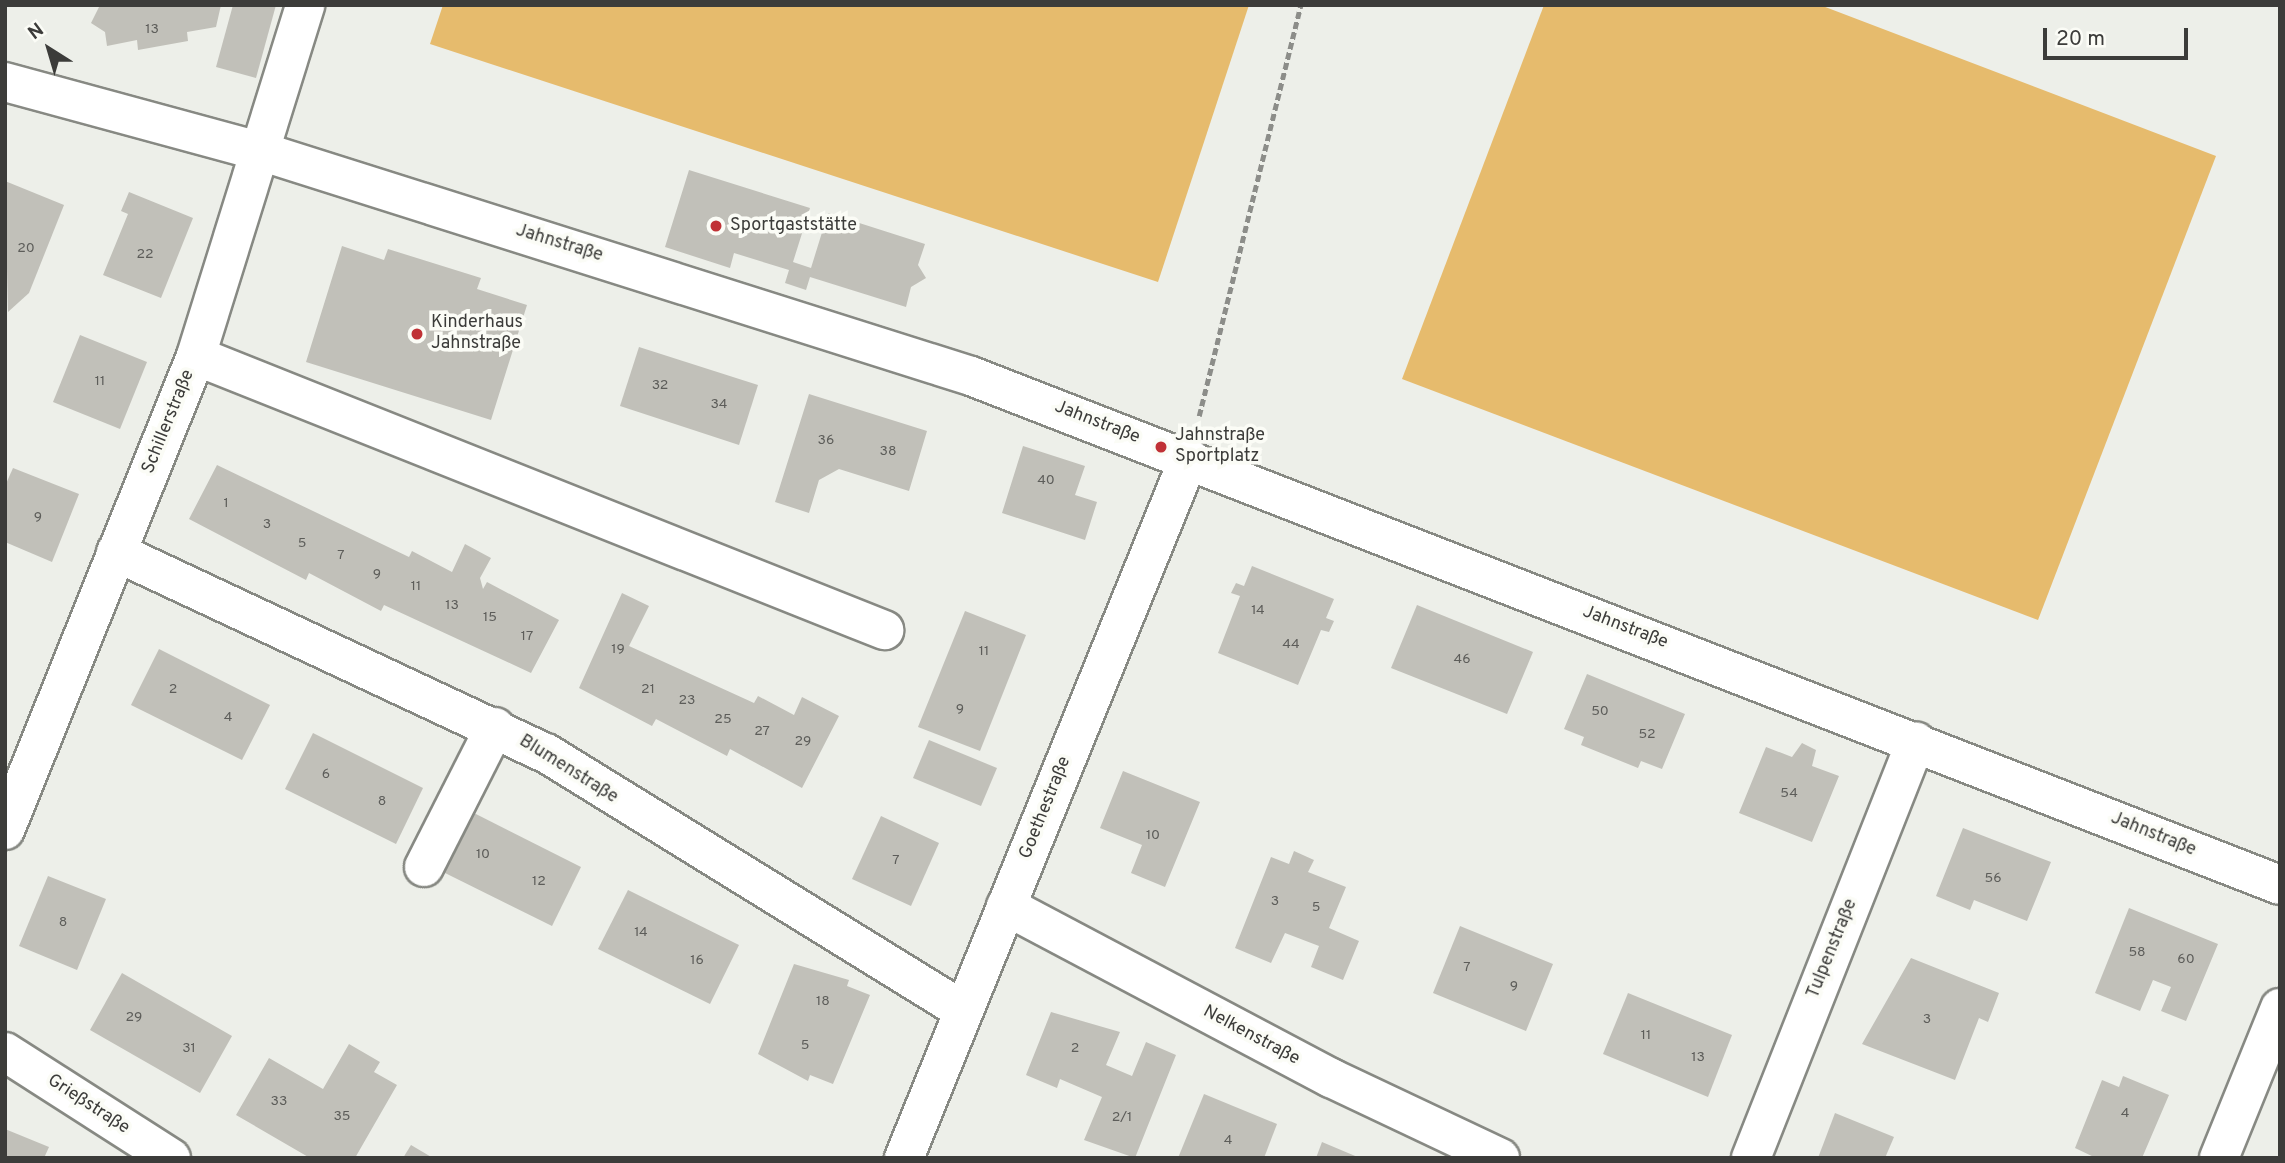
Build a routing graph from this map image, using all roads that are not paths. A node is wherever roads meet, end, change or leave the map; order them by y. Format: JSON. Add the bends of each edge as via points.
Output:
{"nodes":[{"id":1,"x":305,"y":5,"type":"edge"},
{"id":2,"x":5,"y":82,"type":"edge"},
{"id":3,"x":263,"y":152,"type":"junction"},
{"id":4,"x":196,"y":356,"type":"junction"},
{"id":5,"x":1189,"y":458,"type":"junction"},
{"id":6,"x":116,"y":552,"type":"junction"},
{"id":7,"x":884,"y":631,"type":"dead end"},
{"id":8,"x":495,"y":727,"type":"junction"},
{"id":9,"x":1916,"y":741,"type":"junction"},
{"id":10,"x":5,"y":830,"type":"edge"},
{"id":11,"x":424,"y":867,"type":"dead end"},
{"id":12,"x":2280,"y":885,"type":"edge"},
{"id":13,"x":1006,"y":906,"type":"junction"},
{"id":14,"x":2280,"y":1008,"type":"edge"},
{"id":15,"x":960,"y":1009,"type":"junction"},
{"id":16,"x":5,"y":1052,"type":"edge"},
{"id":17,"x":906,"y":1157,"type":"edge"},
{"id":18,"x":171,"y":1158,"type":"edge"},
{"id":19,"x":1500,"y":1158,"type":"edge"},
{"id":20,"x":1751,"y":1158,"type":"edge"},
{"id":21,"x":2219,"y":1158,"type":"edge"}],
"edges":[{"from":1,"to":3,"type":"street","name":"Schillerstraße"},
{"from":2,"to":3,"type":"street","name":"Jahnstraße"},
{"from":3,"to":4,"type":"street","name":"Schillerstraße"},
{"from":3,"to":5,"type":"street","name":"Jahnstraße","via":[[784,314]]},
{"from":4,"to":6,"type":"street","name":"Schillerstraße"},
{"from":4,"to":7,"type":"street"},
{"from":5,"to":9,"type":"street","name":"Jahnstraße"},
{"from":5,"to":13,"type":"street","name":"Goethestraße"},
{"from":6,"to":8,"type":"street","name":"Blumenstraße"},
{"from":6,"to":10,"type":"street","name":"Schillerstraße"},
{"from":8,"to":11,"type":"street"},
{"from":8,"to":15,"type":"street","name":"Blumenstraße","via":[[625,806],[676,828]]},
{"from":9,"to":12,"type":"street","name":"Jahnstraße"},
{"from":9,"to":20,"type":"street","name":"Tulpenstraße"},
{"from":13,"to":15,"type":"street","name":"Goethestraße"},
{"from":13,"to":19,"type":"street","name":"Nelkenstraße","via":[[1331,1078]]},
{"from":14,"to":21,"type":"street"},
{"from":15,"to":17,"type":"street","name":"Goethestraße"},
{"from":16,"to":18,"type":"street","name":"Grießstraße"}]}
